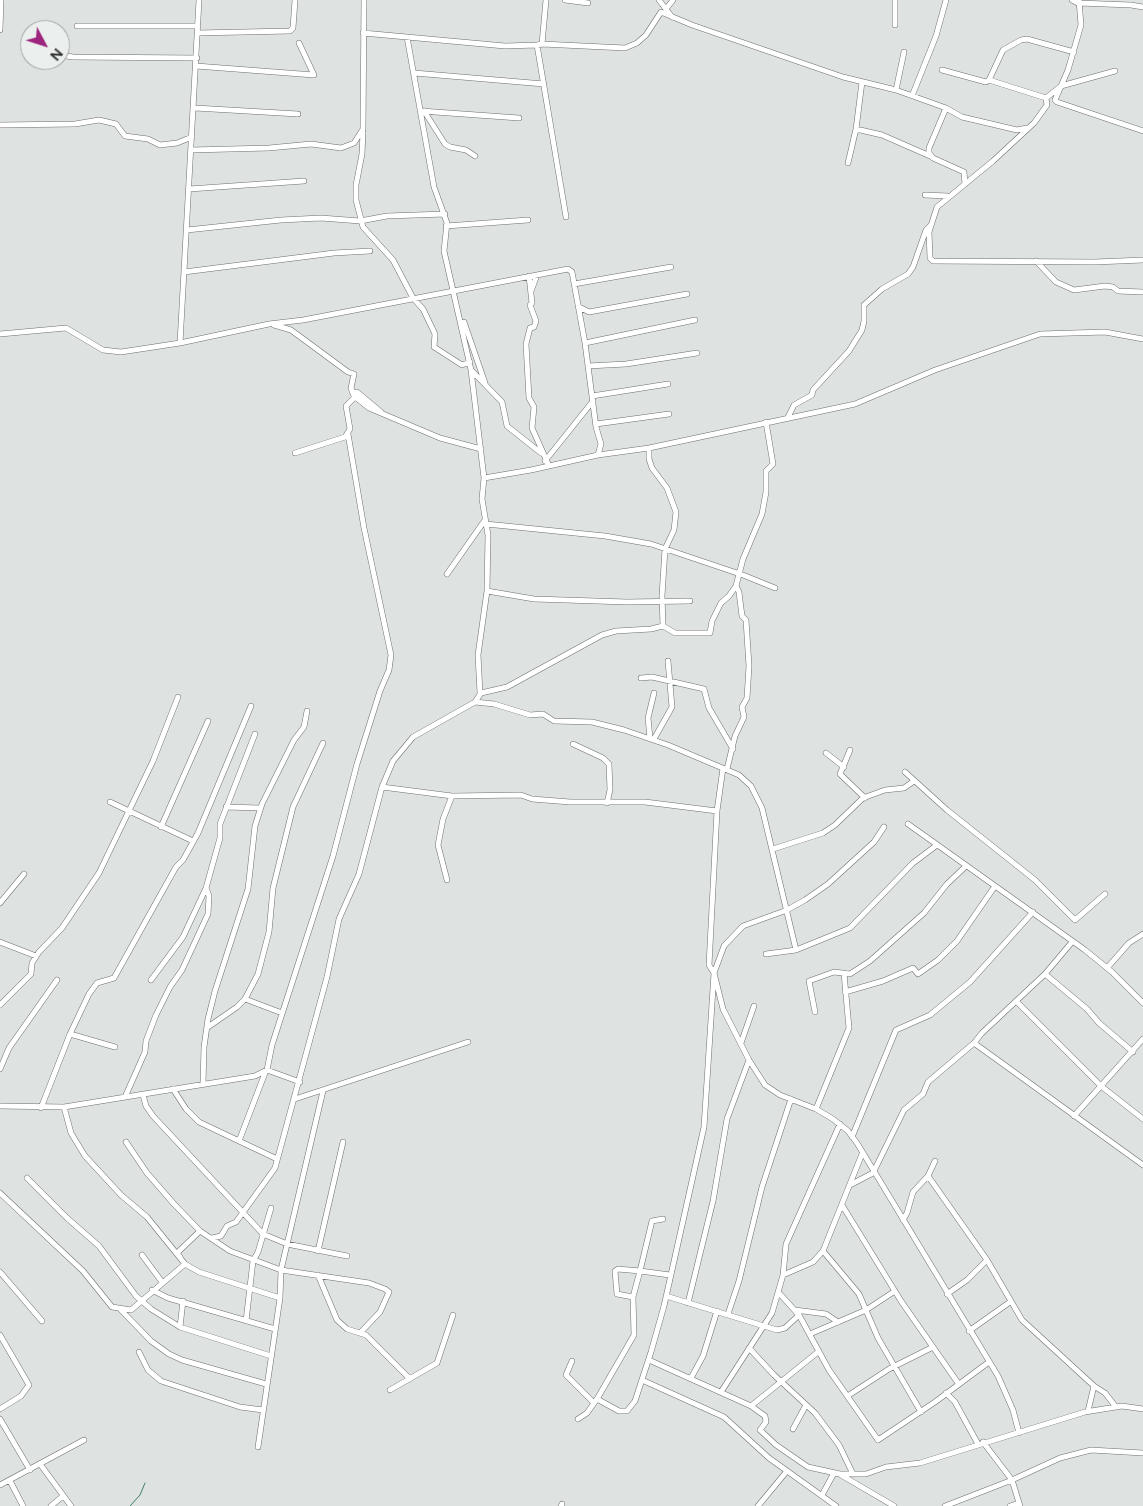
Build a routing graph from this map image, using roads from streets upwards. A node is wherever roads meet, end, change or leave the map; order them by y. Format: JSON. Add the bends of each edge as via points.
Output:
{"nodes":[{"id":1,"x":1,"y":0,"type":"edge"},
{"id":2,"x":199,"y":0,"type":"edge"},
{"id":3,"x":295,"y":0,"type":"edge"},
{"id":4,"x":364,"y":0,"type":"edge"},
{"id":5,"x":546,"y":0,"type":"edge"},
{"id":6,"x":565,"y":0,"type":"edge"},
{"id":7,"x":659,"y":0,"type":"edge"},
{"id":8,"x":673,"y":0,"type":"edge"},
{"id":9,"x":896,"y":0,"type":"edge"},
{"id":10,"x":946,"y":0,"type":"edge"},
{"id":11,"x":1072,"y":0,"type":"edge"},
{"id":12,"x":1079,"y":2,"type":"edge"},
{"id":13,"x":588,"y":3,"type":"dead end"},
{"id":14,"x":1143,"y":7,"type":"edge"},
{"id":15,"x":668,"y":9,"type":"junction"},
{"id":16,"x":661,"y":12,"type":"junction"},
{"id":17,"x":672,"y":17,"type":"junction"},
{"id":18,"x":896,"y":25,"type":"dead end"},
{"id":19,"x":77,"y":26,"type":"dead end"},
{"id":20,"x":198,"y":26,"type":"junction"},
{"id":21,"x":0,"y":30,"type":"edge"},
{"id":22,"x":197,"y":33,"type":"junction"},
{"id":23,"x":363,"y":33,"type":"junction"},
{"id":24,"x":407,"y":38,"type":"junction"},
{"id":25,"x":299,"y":42,"type":"dead end"},
{"id":26,"x":539,"y":44,"type":"junction"},
{"id":27,"x":904,"y":52,"type":"dead end"},
{"id":28,"x":1074,"y":52,"type":"junction"},
{"id":29,"x":70,"y":57,"type":"edge"},
{"id":30,"x":197,"y":58,"type":"junction"},
{"id":31,"x":196,"y":66,"type":"junction"},
{"id":32,"x":942,"y":70,"type":"dead end"},
{"id":33,"x":1116,"y":71,"type":"dead end"},
{"id":34,"x":414,"y":73,"type":"junction"},
{"id":35,"x":989,"y":80,"type":"junction"},
{"id":36,"x":862,"y":82,"type":"junction"},
{"id":37,"x":544,"y":84,"type":"junction"},
{"id":38,"x":1061,"y":86,"type":"junction"},
{"id":39,"x":896,"y":90,"type":"junction"},
{"id":40,"x":912,"y":96,"type":"junction"},
{"id":41,"x":1046,"y":98,"type":"junction"},
{"id":42,"x":195,"y":108,"type":"junction"},
{"id":43,"x":946,"y":108,"type":"junction"},
{"id":44,"x":422,"y":111,"type":"junction"},
{"id":45,"x":298,"y":114,"type":"dead end"},
{"id":46,"x":519,"y":118,"type":"dead end"},
{"id":47,"x":0,"y":126,"type":"edge"},
{"id":48,"x":363,"y":128,"type":"junction"},
{"id":49,"x":1027,"y":128,"type":"junction"},
{"id":50,"x":856,"y":129,"type":"junction"},
{"id":51,"x":1143,"y":131,"type":"edge"},
{"id":52,"x":192,"y":137,"type":"junction"},
{"id":53,"x":191,"y":150,"type":"junction"},
{"id":54,"x":475,"y":156,"type":"dead end"},
{"id":55,"x":931,"y":156,"type":"junction"},
{"id":56,"x":848,"y":163,"type":"dead end"},
{"id":57,"x":304,"y":181,"type":"dead end"},
{"id":58,"x":965,"y":184,"type":"junction"},
{"id":59,"x":189,"y":189,"type":"junction"},
{"id":60,"x":925,"y":195,"type":"dead end"},
{"id":61,"x":948,"y":196,"type":"junction"},
{"id":62,"x":445,"y":214,"type":"junction"},
{"id":63,"x":566,"y":217,"type":"dead end"},
{"id":64,"x":528,"y":220,"type":"dead end"},
{"id":65,"x":360,"y":221,"type":"junction"},
{"id":66,"x":446,"y":226,"type":"junction"},
{"id":67,"x":930,"y":226,"type":"junction"},
{"id":68,"x":187,"y":230,"type":"junction"},
{"id":69,"x":370,"y":251,"type":"dead end"},
{"id":70,"x":1143,"y":260,"type":"edge"},
{"id":71,"x":1036,"y":262,"type":"junction"},
{"id":72,"x":672,"y":267,"type":"dead end"},
{"id":73,"x":184,"y":272,"type":"junction"},
{"id":74,"x":537,"y":275,"type":"junction"},
{"id":75,"x":529,"y":276,"type":"junction"},
{"id":76,"x":574,"y":284,"type":"junction"},
{"id":77,"x":454,"y":290,"type":"junction"},
{"id":78,"x":531,"y":292,"type":"junction"},
{"id":79,"x":1143,"y":292,"type":"edge"},
{"id":80,"x":687,"y":294,"type":"dead end"},
{"id":81,"x":413,"y":298,"type":"junction"},
{"id":82,"x":579,"y":307,"type":"junction"},
{"id":83,"x":460,"y":318,"type":"junction"},
{"id":84,"x":695,"y":320,"type":"dead end"},
{"id":85,"x":269,"y":324,"type":"junction"},
{"id":86,"x":0,"y":334,"type":"edge"},
{"id":87,"x":1143,"y":339,"type":"edge"},
{"id":88,"x":180,"y":343,"type":"junction"},
{"id":89,"x":586,"y":343,"type":"junction"},
{"id":90,"x":697,"y":353,"type":"dead end"},
{"id":91,"x":470,"y":362,"type":"junction"},
{"id":92,"x":588,"y":366,"type":"junction"},
{"id":93,"x":471,"y":370,"type":"junction"},
{"id":94,"x":485,"y":383,"type":"junction"},
{"id":95,"x":668,"y":384,"type":"dead end"},
{"id":96,"x":354,"y":395,"type":"junction"},
{"id":97,"x":592,"y":398,"type":"junction"},
{"id":98,"x":669,"y":414,"type":"dead end"},
{"id":99,"x":788,"y":417,"type":"junction"},
{"id":100,"x":766,"y":422,"type":"junction"},
{"id":101,"x":596,"y":424,"type":"junction"},
{"id":102,"x":348,"y":434,"type":"junction"},
{"id":103,"x":473,"y":448,"type":"junction"},
{"id":104,"x":649,"y":448,"type":"junction"},
{"id":105,"x":481,"y":449,"type":"junction"},
{"id":106,"x":295,"y":453,"type":"dead end"},
{"id":107,"x":598,"y":455,"type":"junction"},
{"id":108,"x":545,"y":457,"type":"junction"},
{"id":109,"x":482,"y":458,"type":"junction"},
{"id":110,"x":546,"y":467,"type":"junction"},
{"id":111,"x":484,"y":478,"type":"junction"},
{"id":112,"x":486,"y":522,"type":"junction"},
{"id":113,"x":665,"y":549,"type":"junction"},
{"id":114,"x":738,"y":573,"type":"junction"},
{"id":115,"x":447,"y":574,"type":"dead end"},
{"id":116,"x":736,"y":586,"type":"junction"},
{"id":117,"x":774,"y":588,"type":"dead end"},
{"id":118,"x":487,"y":591,"type":"junction"},
{"id":119,"x":690,"y":601,"type":"dead end"},
{"id":120,"x":662,"y":602,"type":"junction"},
{"id":121,"x":663,"y":626,"type":"junction"},
{"id":122,"x":668,"y":661,"type":"dead end"},
{"id":123,"x":641,"y":678,"type":"dead end"},
{"id":124,"x":670,"y":683,"type":"junction"},
{"id":125,"x":480,"y":693,"type":"junction"},
{"id":126,"x":654,"y":694,"type":"dead end"},
{"id":127,"x":178,"y":697,"type":"dead end"},
{"id":128,"x":475,"y":702,"type":"junction"},
{"id":129,"x":252,"y":706,"type":"dead end"},
{"id":130,"x":307,"y":711,"type":"dead end"},
{"id":131,"x":208,"y":721,"type":"dead end"},
{"id":132,"x":255,"y":734,"type":"dead end"},
{"id":133,"x":652,"y":739,"type":"junction"},
{"id":134,"x":323,"y":743,"type":"dead end"},
{"id":135,"x":573,"y":744,"type":"dead end"},
{"id":136,"x":733,"y":749,"type":"junction"},
{"id":137,"x":850,"y":750,"type":"dead end"},
{"id":138,"x":826,"y":753,"type":"dead end"},
{"id":139,"x":844,"y":767,"type":"junction"},
{"id":140,"x":725,"y":768,"type":"junction"},
{"id":141,"x":905,"y":772,"type":"dead end"},
{"id":142,"x":914,"y":781,"type":"junction"},
{"id":143,"x":382,"y":787,"type":"junction"},
{"id":144,"x":452,"y":796,"type":"junction"},
{"id":145,"x":866,"y":798,"type":"junction"},
{"id":146,"x":110,"y":802,"type":"dead end"},
{"id":147,"x":607,"y":803,"type":"junction"},
{"id":148,"x":226,"y":807,"type":"junction"},
{"id":149,"x":260,"y":808,"type":"junction"},
{"id":150,"x":129,"y":811,"type":"junction"},
{"id":151,"x":717,"y":811,"type":"junction"},
{"id":152,"x":908,"y":824,"type":"dead end"},
{"id":153,"x":161,"y":827,"type":"junction"},
{"id":154,"x":884,"y":827,"type":"dead end"},
{"id":155,"x":193,"y":841,"type":"junction"},
{"id":156,"x":936,"y":844,"type":"junction"},
{"id":157,"x":773,"y":849,"type":"junction"},
{"id":158,"x":966,"y":866,"type":"junction"},
{"id":159,"x":24,"y":874,"type":"dead end"},
{"id":160,"x":447,"y":880,"type":"dead end"},
{"id":161,"x":995,"y":886,"type":"junction"},
{"id":162,"x":206,"y":888,"type":"junction"},
{"id":163,"x":1105,"y":894,"type":"dead end"},
{"id":164,"x":0,"y":903,"type":"edge"},
{"id":165,"x":787,"y":910,"type":"junction"},
{"id":166,"x":1033,"y":912,"type":"junction"},
{"id":167,"x":1143,"y":934,"type":"edge"},
{"id":168,"x":0,"y":942,"type":"edge"},
{"id":169,"x":1072,"y":942,"type":"junction"},
{"id":170,"x":796,"y":950,"type":"junction"},
{"id":171,"x":766,"y":954,"type":"dead end"},
{"id":172,"x":36,"y":956,"type":"junction"},
{"id":173,"x":1107,"y":968,"type":"junction"},
{"id":174,"x":714,"y":973,"type":"junction"},
{"id":175,"x":844,"y":973,"type":"junction"},
{"id":176,"x":1045,"y":974,"type":"junction"},
{"id":177,"x":57,"y":980,"type":"dead end"},
{"id":178,"x":151,"y":980,"type":"dead end"},
{"id":179,"x":845,"y":992,"type":"junction"},
{"id":180,"x":244,"y":999,"type":"junction"},
{"id":181,"x":1016,"y":1001,"type":"junction"},
{"id":182,"x":1143,"y":1003,"type":"edge"},
{"id":183,"x":0,"y":1005,"type":"edge"},
{"id":184,"x":754,"y":1006,"type":"dead end"},
{"id":185,"x":815,"y":1012,"type":"dead end"},
{"id":186,"x":282,"y":1013,"type":"junction"},
{"id":187,"x":207,"y":1028,"type":"junction"},
{"id":188,"x":70,"y":1034,"type":"junction"},
{"id":189,"x":1143,"y":1039,"type":"edge"},
{"id":190,"x":468,"y":1042,"type":"dead end"},
{"id":191,"x":741,"y":1043,"type":"junction"},
{"id":192,"x":974,"y":1043,"type":"junction"},
{"id":193,"x":115,"y":1048,"type":"dead end"},
{"id":194,"x":1133,"y":1052,"type":"junction"},
{"id":195,"x":749,"y":1060,"type":"junction"},
{"id":196,"x":0,"y":1069,"type":"edge"},
{"id":197,"x":266,"y":1072,"type":"junction"},
{"id":198,"x":300,"y":1082,"type":"junction"},
{"id":199,"x":203,"y":1084,"type":"junction"},
{"id":200,"x":1101,"y":1086,"type":"junction"},
{"id":201,"x":173,"y":1089,"type":"junction"},
{"id":202,"x":323,"y":1091,"type":"junction"},
{"id":203,"x":143,"y":1095,"type":"junction"},
{"id":204,"x":125,"y":1097,"type":"junction"},
{"id":205,"x":294,"y":1099,"type":"junction"},
{"id":206,"x":791,"y":1099,"type":"junction"},
{"id":207,"x":0,"y":1106,"type":"edge"},
{"id":208,"x":64,"y":1107,"type":"junction"},
{"id":209,"x":41,"y":1108,"type":"junction"},
{"id":210,"x":816,"y":1109,"type":"junction"},
{"id":211,"x":1074,"y":1116,"type":"junction"},
{"id":212,"x":1143,"y":1119,"type":"edge"},
{"id":213,"x":840,"y":1124,"type":"junction"},
{"id":214,"x":852,"y":1136,"type":"junction"},
{"id":215,"x":239,"y":1141,"type":"junction"},
{"id":216,"x":126,"y":1142,"type":"dead end"},
{"id":217,"x":343,"y":1142,"type":"dead end"},
{"id":218,"x":862,"y":1154,"type":"junction"},
{"id":219,"x":277,"y":1159,"type":"junction"},
{"id":220,"x":935,"y":1161,"type":"dead end"},
{"id":221,"x":1143,"y":1165,"type":"edge"},
{"id":222,"x":873,"y":1173,"type":"junction"},
{"id":223,"x":928,"y":1176,"type":"junction"},
{"id":224,"x":28,"y":1178,"type":"dead end"},
{"id":225,"x":850,"y":1185,"type":"junction"},
{"id":226,"x":0,"y":1193,"type":"edge"},
{"id":227,"x":842,"y":1205,"type":"junction"},
{"id":228,"x":271,"y":1208,"type":"dead end"},
{"id":229,"x":243,"y":1213,"type":"junction"},
{"id":230,"x":663,"y":1219,"type":"dead end"},
{"id":231,"x":903,"y":1220,"type":"junction"},
{"id":232,"x":200,"y":1231,"type":"junction"},
{"id":233,"x":263,"y":1234,"type":"junction"},
{"id":234,"x":212,"y":1238,"type":"junction"},
{"id":235,"x":287,"y":1244,"type":"junction"},
{"id":236,"x":318,"y":1251,"type":"junction"},
{"id":237,"x":823,"y":1251,"type":"junction"},
{"id":238,"x":142,"y":1255,"type":"dead end"},
{"id":239,"x":347,"y":1256,"type":"dead end"},
{"id":240,"x":988,"y":1260,"type":"junction"},
{"id":241,"x":253,"y":1261,"type":"junction"},
{"id":242,"x":185,"y":1264,"type":"junction"},
{"id":243,"x":281,"y":1270,"type":"junction"},
{"id":244,"x":640,"y":1271,"type":"junction"},
{"id":245,"x":0,"y":1272,"type":"edge"},
{"id":246,"x":318,"y":1275,"type":"junction"},
{"id":247,"x":670,"y":1275,"type":"junction"},
{"id":248,"x":784,"y":1275,"type":"junction"},
{"id":249,"x":162,"y":1282,"type":"junction"},
{"id":250,"x":250,"y":1289,"type":"junction"},
{"id":251,"x":152,"y":1290,"type":"junction"},
{"id":252,"x":895,"y":1291,"type":"junction"},
{"id":253,"x":779,"y":1293,"type":"junction"},
{"id":254,"x":947,"y":1294,"type":"junction"},
{"id":255,"x":666,"y":1296,"type":"junction"},
{"id":256,"x":633,"y":1297,"type":"junction"},
{"id":257,"x":280,"y":1298,"type":"junction"},
{"id":258,"x":141,"y":1301,"type":"junction"},
{"id":259,"x":183,"y":1301,"type":"junction"},
{"id":260,"x":1010,"y":1302,"type":"junction"},
{"id":261,"x":688,"y":1303,"type":"junction"},
{"id":262,"x":120,"y":1309,"type":"junction"},
{"id":263,"x":866,"y":1310,"type":"junction"},
{"id":264,"x":717,"y":1311,"type":"junction"},
{"id":265,"x":797,"y":1312,"type":"junction"},
{"id":266,"x":728,"y":1314,"type":"junction"},
{"id":267,"x":453,"y":1315,"type":"dead end"},
{"id":268,"x":246,"y":1321,"type":"junction"},
{"id":269,"x":42,"y":1322,"type":"dead end"},
{"id":270,"x":838,"y":1322,"type":"junction"},
{"id":271,"x":764,"y":1326,"type":"junction"},
{"id":272,"x":180,"y":1327,"type":"junction"},
{"id":273,"x":276,"y":1329,"type":"junction"},
{"id":274,"x":969,"y":1331,"type":"junction"},
{"id":275,"x":360,"y":1333,"type":"junction"},
{"id":276,"x":810,"y":1334,"type":"junction"},
{"id":277,"x":0,"y":1335,"type":"edge"},
{"id":278,"x":933,"y":1347,"type":"junction"},
{"id":279,"x":749,"y":1348,"type":"junction"},
{"id":280,"x":139,"y":1352,"type":"dead end"},
{"id":281,"x":818,"y":1352,"type":"junction"},
{"id":282,"x":271,"y":1356,"type":"junction"},
{"id":283,"x":649,"y":1360,"type":"junction"},
{"id":284,"x":572,"y":1361,"type":"dead end"},
{"id":285,"x":989,"y":1362,"type":"junction"},
{"id":286,"x":894,"y":1367,"type":"junction"},
{"id":287,"x":691,"y":1378,"type":"junction"},
{"id":288,"x":410,"y":1379,"type":"junction"},
{"id":289,"x":642,"y":1380,"type":"junction"},
{"id":290,"x":781,"y":1382,"type":"junction"},
{"id":291,"x":958,"y":1383,"type":"junction"},
{"id":292,"x":266,"y":1384,"type":"junction"},
{"id":293,"x":1094,"y":1386,"type":"junction"},
{"id":294,"x":390,"y":1390,"type":"dead end"},
{"id":295,"x":721,"y":1392,"type":"junction"},
{"id":296,"x":946,"y":1393,"type":"junction"},
{"id":297,"x":849,"y":1395,"type":"junction"},
{"id":298,"x":596,"y":1401,"type":"junction"},
{"id":299,"x":806,"y":1405,"type":"junction"},
{"id":300,"x":751,"y":1406,"type":"junction"},
{"id":301,"x":1116,"y":1407,"type":"junction"},
{"id":302,"x":1143,"y":1409,"type":"edge"},
{"id":303,"x":0,"y":1410,"type":"edge"},
{"id":304,"x":263,"y":1410,"type":"junction"},
{"id":305,"x":1088,"y":1411,"type":"junction"},
{"id":306,"x":920,"y":1412,"type":"junction"},
{"id":307,"x":0,"y":1419,"type":"edge"},
{"id":308,"x":578,"y":1419,"type":"dead end"},
{"id":309,"x":793,"y":1429,"type":"dead end"},
{"id":310,"x":1019,"y":1433,"type":"junction"},
{"id":311,"x":84,"y":1440,"type":"dead end"},
{"id":312,"x":981,"y":1443,"type":"junction"},
{"id":313,"x":258,"y":1447,"type":"dead end"},
{"id":314,"x":1143,"y":1453,"type":"edge"},
{"id":315,"x":40,"y":1464,"type":"junction"},
{"id":316,"x":30,"y":1470,"type":"junction"},
{"id":317,"x":787,"y":1471,"type":"junction"},
{"id":318,"x":834,"y":1473,"type":"junction"},
{"id":319,"x":840,"y":1474,"type":"junction"},
{"id":320,"x":853,"y":1474,"type":"junction"},
{"id":321,"x":10,"y":1480,"type":"junction"},
{"id":322,"x":1012,"y":1480,"type":"junction"},
{"id":323,"x":0,"y":1485,"type":"edge"},
{"id":324,"x":822,"y":1495,"type":"junction"},
{"id":325,"x":63,"y":1496,"type":"junction"},
{"id":326,"x":1020,"y":1505,"type":"edge"},
{"id":327,"x":23,"y":1506,"type":"edge"},
{"id":328,"x":52,"y":1506,"type":"edge"},
{"id":329,"x":71,"y":1506,"type":"edge"},
{"id":330,"x":758,"y":1506,"type":"edge"},
{"id":331,"x":836,"y":1506,"type":"edge"},
{"id":332,"x":894,"y":1506,"type":"edge"},
{"id":333,"x":945,"y":1506,"type":"edge"},
{"id":334,"x":1010,"y":1506,"type":"edge"}],
"edges":[{"from":1,"to":21,"type":"street"},
{"from":2,"to":20,"type":"street"},
{"from":3,"to":22,"type":"street","via":[[290,31]]},
{"from":4,"to":23,"type":"street"},
{"from":5,"to":26,"type":"street"},
{"from":6,"to":13,"type":"street"},
{"from":7,"to":15,"type":"street"},
{"from":8,"to":15,"type":"street"},
{"from":9,"to":18,"type":"street"},
{"from":10,"to":40,"type":"street","via":[[936,36]]},
{"from":11,"to":12,"type":"street"},
{"from":12,"to":14,"type":"street"},
{"from":12,"to":28,"type":"street","via":[[1081,25]]},
{"from":15,"to":16,"type":"street"},
{"from":15,"to":17,"type":"street"},
{"from":16,"to":17,"type":"street"},
{"from":16,"to":26,"type":"street","via":[[638,43],[625,48]]},
{"from":17,"to":36,"type":"street"},
{"from":19,"to":20,"type":"street"},
{"from":20,"to":22,"type":"street"},
{"from":22,"to":30,"type":"street"},
{"from":23,"to":24,"type":"street"},
{"from":23,"to":48,"type":"street"},
{"from":24,"to":26,"type":"street","via":[[511,46]]},
{"from":24,"to":34,"type":"street"},
{"from":25,"to":31,"type":"street","via":[[314,75]]},
{"from":26,"to":37,"type":"street"},
{"from":27,"to":39,"type":"street"},
{"from":28,"to":35,"type":"street","via":[[1021,40],[1002,50]]},
{"from":28,"to":38,"type":"street"},
{"from":29,"to":30,"type":"street"},
{"from":30,"to":31,"type":"street"},
{"from":31,"to":42,"type":"street"},
{"from":32,"to":35,"type":"street","via":[[986,82]]},
{"from":33,"to":38,"type":"street"},
{"from":34,"to":37,"type":"street"},
{"from":34,"to":44,"type":"street"},
{"from":35,"to":41,"type":"street"},
{"from":36,"to":39,"type":"street"},
{"from":36,"to":50,"type":"street"},
{"from":37,"to":63,"type":"street"},
{"from":38,"to":41,"type":"street"},
{"from":38,"to":51,"type":"street","via":[[1055,97],[1057,102]]},
{"from":39,"to":40,"type":"street"},
{"from":40,"to":43,"type":"street"},
{"from":41,"to":49,"type":"street","via":[[1047,106]]},
{"from":42,"to":45,"type":"street"},
{"from":42,"to":52,"type":"street"},
{"from":43,"to":49,"type":"street","via":[[971,119],[1017,130]]},
{"from":43,"to":55,"type":"street","via":[[929,148]]},
{"from":44,"to":46,"type":"street"},
{"from":44,"to":54,"type":"street","via":[[445,144]]},
{"from":44,"to":62,"type":"street","via":[[434,188]]},
{"from":47,"to":52,"type":"street","via":[[76,124],[99,120],[116,124],[125,136],[148,139],[160,146]]},
{"from":48,"to":53,"type":"street","via":[[354,143],[341,148],[311,144]]},
{"from":48,"to":65,"type":"street","via":[[356,185]]},
{"from":49,"to":58,"type":"street"},
{"from":50,"to":55,"type":"street","via":[[882,135]]},
{"from":50,"to":56,"type":"street"},
{"from":52,"to":53,"type":"street"},
{"from":53,"to":59,"type":"street"},
{"from":55,"to":58,"type":"street","via":[[964,172]]},
{"from":57,"to":59,"type":"street"},
{"from":58,"to":61,"type":"street"},
{"from":59,"to":68,"type":"street"},
{"from":60,"to":61,"type":"street"},
{"from":61,"to":67,"type":"street","via":[[937,207]]},
{"from":62,"to":65,"type":"street","via":[[387,216]]},
{"from":62,"to":66,"type":"street"},
{"from":64,"to":66,"type":"street"},
{"from":65,"to":68,"type":"street","via":[[321,218],[281,220]]},
{"from":65,"to":81,"type":"street","via":[[393,260]]},
{"from":66,"to":77,"type":"street","via":[[443,246]]},
{"from":67,"to":71,"type":"street","via":[[928,242],[933,261]]},
{"from":67,"to":99,"type":"street","via":[[908,274],[882,289],[864,305],[862,330],[849,351],[812,395],[794,405]]},
{"from":68,"to":73,"type":"street"},
{"from":69,"to":73,"type":"street"},
{"from":70,"to":71,"type":"street"},
{"from":71,"to":79,"type":"street","via":[[1056,282],[1074,290],[1104,286],[1118,291]]},
{"from":72,"to":76,"type":"street"},
{"from":73,"to":88,"type":"street"},
{"from":74,"to":75,"type":"street"},
{"from":74,"to":76,"type":"street","via":[[568,269],[572,272]]},
{"from":74,"to":78,"type":"street"},
{"from":75,"to":77,"type":"street"},
{"from":75,"to":78,"type":"street"},
{"from":76,"to":82,"type":"street"},
{"from":77,"to":81,"type":"street"},
{"from":77,"to":83,"type":"street"},
{"from":78,"to":108,"type":"street","via":[[530,305],[536,321],[530,328],[526,344],[529,398],[534,407],[532,428]]},
{"from":80,"to":82,"type":"street","via":[[589,312]]},
{"from":81,"to":85,"type":"street"},
{"from":81,"to":91,"type":"street","via":[[423,309],[435,334],[434,348],[462,365]]},
{"from":82,"to":89,"type":"street"},
{"from":83,"to":91,"type":"street"},
{"from":83,"to":94,"type":"street"},
{"from":84,"to":89,"type":"street"},
{"from":85,"to":88,"type":"street"},
{"from":85,"to":96,"type":"street","via":[[286,327],[354,374],[351,388]]},
{"from":86,"to":88,"type":"street","via":[[66,328],[98,347],[115,352]]},
{"from":87,"to":99,"type":"street","via":[[1105,332],[1040,334],[936,370],[855,404]]},
{"from":89,"to":92,"type":"street"},
{"from":90,"to":92,"type":"street","via":[[626,364]]},
{"from":91,"to":93,"type":"street"},
{"from":92,"to":97,"type":"street"},
{"from":93,"to":94,"type":"street"},
{"from":93,"to":105,"type":"street"},
{"from":94,"to":108,"type":"street","via":[[502,402],[507,426]]},
{"from":95,"to":97,"type":"street"},
{"from":96,"to":102,"type":"street","via":[[346,406]]},
{"from":96,"to":103,"type":"street","via":[[368,408]]},
{"from":97,"to":101,"type":"street"},
{"from":97,"to":108,"type":"street","via":[[568,434]]},
{"from":98,"to":101,"type":"street"},
{"from":99,"to":100,"type":"street"},
{"from":100,"to":104,"type":"street"},
{"from":100,"to":114,"type":"street","via":[[773,464],[766,471],[762,514]]},
{"from":101,"to":107,"type":"street","via":[[601,444]]},
{"from":102,"to":106,"type":"street"},
{"from":102,"to":186,"type":"street","via":[[391,655],[333,856]]},
{"from":103,"to":105,"type":"street"},
{"from":103,"to":109,"type":"street"},
{"from":104,"to":107,"type":"street"},
{"from":104,"to":113,"type":"street","via":[[652,468],[667,488],[676,512],[674,530]]},
{"from":105,"to":109,"type":"street"},
{"from":107,"to":110,"type":"street"},
{"from":108,"to":110,"type":"street"},
{"from":109,"to":111,"type":"street"},
{"from":110,"to":111,"type":"street"},
{"from":111,"to":112,"type":"street","via":[[482,499]]},
{"from":112,"to":113,"type":"street","via":[[626,539]]},
{"from":112,"to":115,"type":"street"},
{"from":112,"to":118,"type":"street","via":[[489,552]]},
{"from":113,"to":114,"type":"street"},
{"from":113,"to":120,"type":"street"},
{"from":114,"to":116,"type":"street"},
{"from":114,"to":117,"type":"street"},
{"from":116,"to":121,"type":"street","via":[[720,603],[710,633],[675,633]]},
{"from":116,"to":136,"type":"street","via":[[742,616],[746,620],[749,666],[747,698],[742,707],[744,717]]},
{"from":118,"to":120,"type":"street","via":[[534,599]]},
{"from":118,"to":125,"type":"street","via":[[478,655]]},
{"from":119,"to":120,"type":"street"},
{"from":120,"to":121,"type":"street"},
{"from":121,"to":125,"type":"street","via":[[602,635],[507,687]]},
{"from":122,"to":124,"type":"street"},
{"from":123,"to":124,"type":"street","via":[[652,677]]},
{"from":124,"to":133,"type":"street","via":[[672,707]]},
{"from":124,"to":136,"type":"street","via":[[704,689],[709,708]]},
{"from":125,"to":128,"type":"street"},
{"from":126,"to":133,"type":"street","via":[[648,718]]},
{"from":127,"to":150,"type":"street","via":[[154,761]]},
{"from":128,"to":133,"type":"street","via":[[530,715],[543,714],[554,721],[592,722]]},
{"from":128,"to":143,"type":"street","via":[[413,737],[389,766]]},
{"from":129,"to":155,"type":"street"},
{"from":130,"to":149,"type":"street","via":[[304,728],[294,740]]},
{"from":131,"to":153,"type":"street"},
{"from":132,"to":148,"type":"street"},
{"from":133,"to":140,"type":"street"},
{"from":134,"to":180,"type":"street","via":[[295,801],[274,888],[263,956],[258,974]]},
{"from":135,"to":147,"type":"street","via":[[604,758],[609,764]]},
{"from":136,"to":140,"type":"street"},
{"from":137,"to":139,"type":"street"},
{"from":138,"to":139,"type":"street"},
{"from":139,"to":145,"type":"street","via":[[841,776]]},
{"from":140,"to":151,"type":"street"},
{"from":140,"to":157,"type":"street","via":[[740,775],[755,792]]},
{"from":141,"to":142,"type":"street"},
{"from":142,"to":145,"type":"street","via":[[904,788],[885,790]]},
{"from":142,"to":163,"type":"street","via":[[1035,880],[1075,920]]},
{"from":143,"to":144,"type":"street"},
{"from":143,"to":198,"type":"street","via":[[359,874],[339,919]]},
{"from":144,"to":147,"type":"street","via":[[521,795],[532,799]]},
{"from":144,"to":160,"type":"street","via":[[438,845]]},
{"from":145,"to":157,"type":"street","via":[[830,829]]},
{"from":146,"to":150,"type":"street"},
{"from":147,"to":151,"type":"street","via":[[645,802]]},
{"from":148,"to":149,"type":"street"},
{"from":148,"to":162,"type":"street"},
{"from":149,"to":187,"type":"street","via":[[252,840],[248,889],[215,991]]},
{"from":150,"to":153,"type":"street"},
{"from":150,"to":172,"type":"street","via":[[99,872],[62,928]]},
{"from":151,"to":174,"type":"street","via":[[709,965]]},
{"from":152,"to":156,"type":"street"},
{"from":153,"to":155,"type":"street"},
{"from":154,"to":165,"type":"street","via":[[874,842],[828,884]]},
{"from":155,"to":188,"type":"street","via":[[114,978],[97,983]]},
{"from":156,"to":158,"type":"street"},
{"from":156,"to":170,"type":"street","via":[[850,928]]},
{"from":157,"to":165,"type":"street"},
{"from":158,"to":161,"type":"street"},
{"from":158,"to":175,"type":"street","via":[[900,936],[870,961],[850,974]]},
{"from":159,"to":164,"type":"street"},
{"from":161,"to":166,"type":"street"},
{"from":161,"to":179,"type":"street","via":[[957,941],[938,960],[918,974],[913,968]]},
{"from":162,"to":178,"type":"street","via":[[183,937]]},
{"from":162,"to":204,"type":"street","via":[[208,914],[182,970],[156,1015]]},
{"from":165,"to":170,"type":"street"},
{"from":165,"to":174,"type":"street","via":[[743,926],[736,932],[724,946]]},
{"from":166,"to":169,"type":"street"},
{"from":166,"to":214,"type":"street","via":[[970,982],[930,1015],[896,1030]]},
{"from":167,"to":173,"type":"street","via":[[1129,943]]},
{"from":168,"to":172,"type":"street"},
{"from":169,"to":173,"type":"street"},
{"from":169,"to":176,"type":"street"},
{"from":170,"to":171,"type":"street"},
{"from":172,"to":183,"type":"street","via":[[30,974]]},
{"from":173,"to":182,"type":"street"},
{"from":174,"to":191,"type":"street","via":[[723,1008]]},
{"from":174,"to":247,"type":"street","via":[[704,1127]]},
{"from":175,"to":179,"type":"street"},
{"from":175,"to":185,"type":"street","via":[[834,972],[809,981]]},
{"from":176,"to":181,"type":"street"},
{"from":176,"to":194,"type":"street"},
{"from":177,"to":196,"type":"street","via":[[9,1048]]},
{"from":179,"to":210,"type":"street","via":[[849,1028]]},
{"from":180,"to":186,"type":"street"},
{"from":180,"to":187,"type":"street"},
{"from":181,"to":192,"type":"street"},
{"from":181,"to":200,"type":"street"},
{"from":184,"to":191,"type":"street"},
{"from":186,"to":197,"type":"street"},
{"from":187,"to":199,"type":"street"},
{"from":188,"to":193,"type":"street"},
{"from":188,"to":209,"type":"street"},
{"from":189,"to":194,"type":"street"},
{"from":190,"to":202,"type":"street"},
{"from":191,"to":195,"type":"street"},
{"from":192,"to":211,"type":"street"},
{"from":192,"to":222,"type":"street","via":[[928,1082],[923,1094],[904,1110]]},
{"from":194,"to":200,"type":"street"},
{"from":195,"to":206,"type":"street","via":[[766,1085]]},
{"from":195,"to":261,"type":"street","via":[[727,1119],[713,1201]]},
{"from":197,"to":198,"type":"street"},
{"from":197,"to":199,"type":"street"},
{"from":197,"to":215,"type":"street"},
{"from":198,"to":205,"type":"street"},
{"from":199,"to":201,"type":"street"},
{"from":200,"to":211,"type":"street"},
{"from":200,"to":212,"type":"street"},
{"from":201,"to":203,"type":"street"},
{"from":201,"to":215,"type":"street","via":[[199,1122]]},
{"from":202,"to":205,"type":"street"},
{"from":202,"to":235,"type":"street"},
{"from":203,"to":204,"type":"street"},
{"from":203,"to":229,"type":"street","via":[[153,1116]]},
{"from":204,"to":208,"type":"street"},
{"from":205,"to":219,"type":"street"},
{"from":206,"to":210,"type":"street"},
{"from":206,"to":266,"type":"street","via":[[762,1187]]},
{"from":207,"to":209,"type":"street"},
{"from":208,"to":209,"type":"street"},
{"from":208,"to":242,"type":"street","via":[[71,1133],[85,1156],[121,1195],[147,1217]]},
{"from":210,"to":213,"type":"street"},
{"from":211,"to":221,"type":"street"},
{"from":213,"to":214,"type":"street"},
{"from":213,"to":248,"type":"street","via":[[786,1244]]},
{"from":214,"to":218,"type":"street"},
{"from":215,"to":219,"type":"street"},
{"from":216,"to":232,"type":"street","via":[[147,1173]]},
{"from":217,"to":236,"type":"street"},
{"from":218,"to":222,"type":"street"},
{"from":218,"to":225,"type":"street"},
{"from":219,"to":229,"type":"street"},
{"from":220,"to":223,"type":"street"},
{"from":222,"to":225,"type":"street"},
{"from":222,"to":231,"type":"street"},
{"from":223,"to":231,"type":"street","via":[[913,1192]]},
{"from":223,"to":240,"type":"street"},
{"from":224,"to":258,"type":"street","via":[[99,1246]]},
{"from":225,"to":227,"type":"street"},
{"from":226,"to":262,"type":"street","via":[[83,1271],[109,1305]]},
{"from":227,"to":237,"type":"street"},
{"from":227,"to":252,"type":"street"},
{"from":228,"to":233,"type":"street"},
{"from":229,"to":233,"type":"street"},
{"from":229,"to":234,"type":"street","via":[[222,1236]]},
{"from":230,"to":244,"type":"street","via":[[652,1221]]},
{"from":231,"to":254,"type":"street"},
{"from":232,"to":234,"type":"street"},
{"from":232,"to":242,"type":"street","via":[[178,1253]]},
{"from":233,"to":235,"type":"street"},
{"from":233,"to":241,"type":"street"},
{"from":234,"to":241,"type":"street","via":[[230,1252]]},
{"from":235,"to":236,"type":"street"},
{"from":235,"to":243,"type":"street"},
{"from":236,"to":239,"type":"street"},
{"from":237,"to":248,"type":"street","via":[[813,1262]]},
{"from":237,"to":263,"type":"street","via":[[859,1294]]},
{"from":238,"to":249,"type":"street"},
{"from":240,"to":254,"type":"street"},
{"from":240,"to":260,"type":"street"},
{"from":241,"to":243,"type":"street"},
{"from":241,"to":250,"type":"street"},
{"from":242,"to":249,"type":"street"},
{"from":242,"to":250,"type":"street"},
{"from":243,"to":246,"type":"street"},
{"from":243,"to":257,"type":"street"},
{"from":244,"to":247,"type":"street"},
{"from":244,"to":256,"type":"street"},
{"from":244,"to":256,"type":"street","via":[[618,1268],[615,1271],[617,1294]]},
{"from":245,"to":269,"type":"street"},
{"from":246,"to":275,"type":"street","via":[[337,1320],[347,1329]]},
{"from":246,"to":275,"type":"street","via":[[369,1282],[389,1292],[380,1312]]},
{"from":247,"to":255,"type":"street"},
{"from":248,"to":253,"type":"street"},
{"from":249,"to":251,"type":"street"},
{"from":250,"to":257,"type":"street"},
{"from":250,"to":268,"type":"street"},
{"from":251,"to":258,"type":"street"},
{"from":251,"to":259,"type":"street"},
{"from":252,"to":263,"type":"street"},
{"from":252,"to":278,"type":"street"},
{"from":253,"to":265,"type":"street"},
{"from":253,"to":271,"type":"street"},
{"from":254,"to":274,"type":"street"},
{"from":255,"to":261,"type":"street"},
{"from":255,"to":283,"type":"street"},
{"from":256,"to":298,"type":"street","via":[[634,1336]]},
{"from":257,"to":273,"type":"street"},
{"from":258,"to":262,"type":"street","via":[[132,1310]]},
{"from":258,"to":272,"type":"street"},
{"from":259,"to":268,"type":"street"},
{"from":259,"to":272,"type":"street"},
{"from":260,"to":274,"type":"street"},
{"from":260,"to":293,"type":"street","via":[[1025,1324]]},
{"from":261,"to":264,"type":"street"},
{"from":262,"to":292,"type":"street","via":[[151,1341],[169,1354]]},
{"from":263,"to":270,"type":"street"},
{"from":263,"to":286,"type":"street"},
{"from":264,"to":266,"type":"street"},
{"from":264,"to":287,"type":"street","via":[[703,1356]]},
{"from":265,"to":270,"type":"street","via":[[826,1314]]},
{"from":265,"to":271,"type":"street","via":[[781,1330]]},
{"from":265,"to":276,"type":"street"},
{"from":266,"to":271,"type":"street"},
{"from":267,"to":288,"type":"street","via":[[437,1362]]},
{"from":268,"to":273,"type":"street"},
{"from":270,"to":276,"type":"street"},
{"from":271,"to":279,"type":"street"},
{"from":272,"to":282,"type":"street"},
{"from":273,"to":282,"type":"street"},
{"from":274,"to":285,"type":"street"},
{"from":275,"to":288,"type":"street","via":[[380,1347]]},
{"from":276,"to":281,"type":"street"},
{"from":277,"to":303,"type":"street","via":[[29,1385],[21,1396]]},
{"from":278,"to":286,"type":"street"},
{"from":278,"to":291,"type":"street"},
{"from":279,"to":290,"type":"street"},
{"from":279,"to":295,"type":"street"},
{"from":280,"to":304,"type":"street","via":[[148,1370],[161,1381],[240,1407]]},
{"from":281,"to":290,"type":"street"},
{"from":281,"to":297,"type":"street"},
{"from":282,"to":292,"type":"street"},
{"from":283,"to":287,"type":"street"},
{"from":283,"to":289,"type":"street"},
{"from":284,"to":298,"type":"street","via":[[566,1375]]},
{"from":285,"to":291,"type":"street"},
{"from":285,"to":310,"type":"street","via":[[1005,1391]]},
{"from":286,"to":297,"type":"street"},
{"from":286,"to":306,"type":"street"},
{"from":287,"to":295,"type":"street"},
{"from":288,"to":294,"type":"street"},
{"from":289,"to":298,"type":"street","via":[[635,1401],[627,1411],[619,1412]]},
{"from":289,"to":317,"type":"street","via":[[724,1417]]},
{"from":290,"to":299,"type":"street"},
{"from":290,"to":300,"type":"street"},
{"from":291,"to":296,"type":"street"},
{"from":292,"to":304,"type":"street"},
{"from":293,"to":301,"type":"street","via":[[1105,1393]]},
{"from":293,"to":305,"type":"street"},
{"from":295,"to":300,"type":"street"},
{"from":296,"to":306,"type":"street"},
{"from":296,"to":312,"type":"street"},
{"from":297,"to":306,"type":"street","via":[[878,1440]]},
{"from":298,"to":308,"type":"street"},
{"from":299,"to":309,"type":"street"},
{"from":299,"to":320,"type":"street","via":[[836,1440]]},
{"from":300,"to":318,"type":"street","via":[[765,1416],[766,1422],[760,1430],[776,1445],[808,1467]]},
{"from":301,"to":302,"type":"street"},
{"from":301,"to":305,"type":"street"},
{"from":304,"to":313,"type":"street"},
{"from":305,"to":310,"type":"street"},
{"from":307,"to":316,"type":"street"},
{"from":310,"to":312,"type":"street"},
{"from":311,"to":315,"type":"street"},
{"from":312,"to":320,"type":"street","via":[[920,1463]]},
{"from":312,"to":322,"type":"street"},
{"from":314,"to":322,"type":"street","via":[[1091,1450],[1060,1458]]},
{"from":315,"to":316,"type":"street"},
{"from":315,"to":325,"type":"street"},
{"from":316,"to":321,"type":"street"},
{"from":317,"to":324,"type":"street"},
{"from":317,"to":330,"type":"street"},
{"from":318,"to":319,"type":"street"},
{"from":318,"to":324,"type":"street"},
{"from":319,"to":320,"type":"street"},
{"from":319,"to":332,"type":"street"},
{"from":321,"to":323,"type":"street"},
{"from":321,"to":327,"type":"street"},
{"from":322,"to":326,"type":"street"},
{"from":322,"to":333,"type":"street"},
{"from":324,"to":331,"type":"street"},
{"from":325,"to":328,"type":"street"},
{"from":325,"to":329,"type":"street"},
{"from":326,"to":334,"type":"street"}]}
